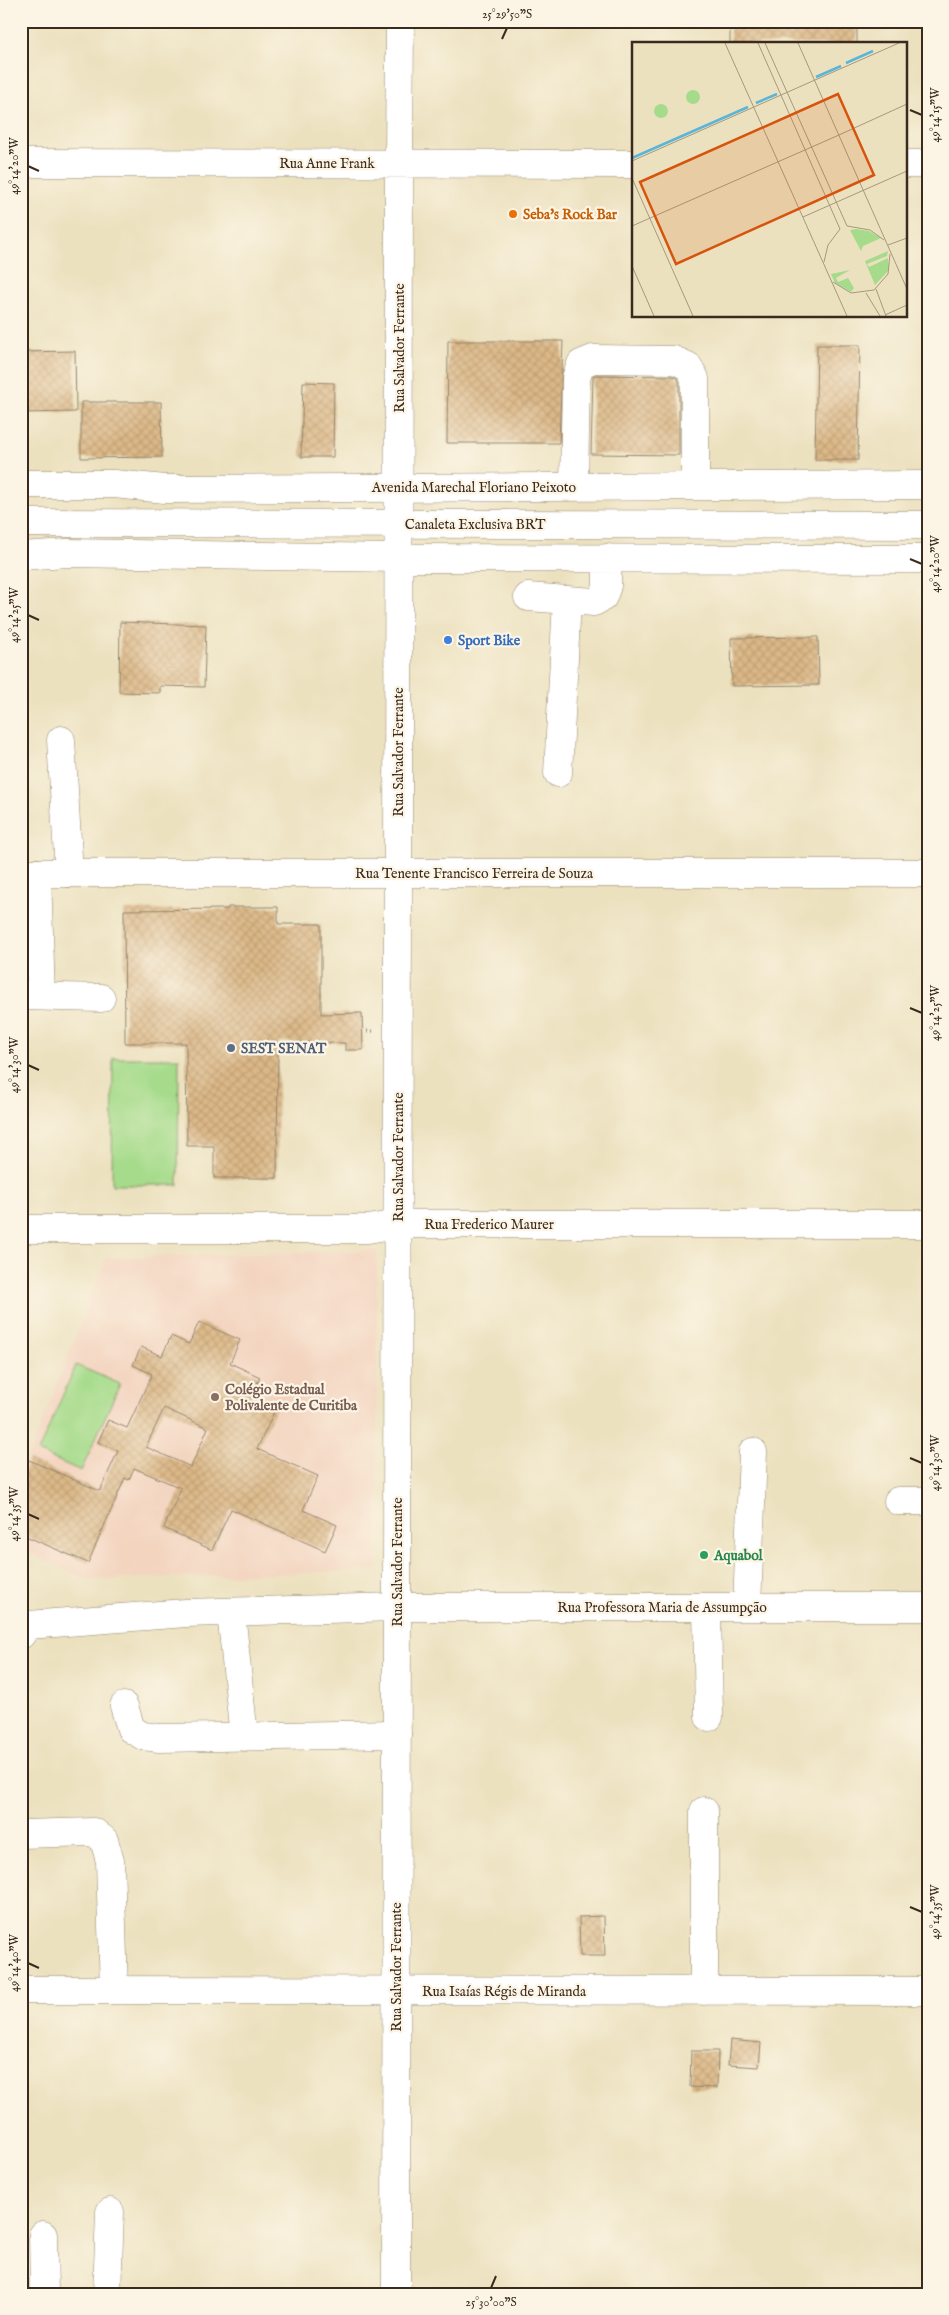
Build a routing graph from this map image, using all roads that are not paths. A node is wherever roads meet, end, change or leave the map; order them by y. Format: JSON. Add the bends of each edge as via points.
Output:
{"nodes":[{"id":1,"x":400,"y":21,"type":"edge"},
{"id":2,"x":21,"y":163,"type":"edge"},
{"id":3,"x":399,"y":163,"type":"junction"},
{"id":4,"x":632,"y":164,"type":"edge"},
{"id":5,"x":906,"y":164,"type":"edge"},
{"id":6,"x":928,"y":164,"type":"edge"},
{"id":7,"x":21,"y":484,"type":"edge"},
{"id":8,"x":928,"y":485,"type":"edge"},
{"id":9,"x":694,"y":486,"type":"junction"},
{"id":10,"x":574,"y":487,"type":"junction"},
{"id":11,"x":399,"y":488,"type":"junction"},
{"id":12,"x":21,"y":523,"type":"edge"},
{"id":13,"x":399,"y":524,"type":"junction"},
{"id":14,"x":928,"y":525,"type":"edge"},
{"id":15,"x":21,"y":556,"type":"edge"},
{"id":16,"x":398,"y":558,"type":"junction"},
{"id":17,"x":607,"y":558,"type":"junction"},
{"id":18,"x":928,"y":559,"type":"edge"},
{"id":19,"x":528,"y":597,"type":"dead end"},
{"id":20,"x":567,"y":600,"type":"junction"},
{"id":21,"x":61,"y":740,"type":"dead end"},
{"id":22,"x":558,"y":773,"type":"dead end"},
{"id":23,"x":29,"y":873,"type":"edge"},
{"id":24,"x":69,"y":873,"type":"junction"},
{"id":25,"x":398,"y":873,"type":"junction"},
{"id":26,"x":928,"y":873,"type":"edge"},
{"id":27,"x":31,"y":996,"type":"edge"},
{"id":28,"x":101,"y":998,"type":"dead end"},
{"id":29,"x":398,"y":1224,"type":"junction"},
{"id":30,"x":928,"y":1224,"type":"edge"},
{"id":31,"x":21,"y":1229,"type":"edge"},
{"id":32,"x":753,"y":1452,"type":"dead end"},
{"id":33,"x":898,"y":1501,"type":"dead end"},
{"id":34,"x":928,"y":1501,"type":"edge"},
{"id":35,"x":397,"y":1607,"type":"junction"},
{"id":36,"x":707,"y":1607,"type":"junction"},
{"id":37,"x":747,"y":1607,"type":"junction"},
{"id":38,"x":928,"y":1607,"type":"edge"},
{"id":39,"x":231,"y":1612,"type":"junction"},
{"id":40,"x":21,"y":1635,"type":"edge"},
{"id":41,"x":124,"y":1706,"type":"dead end"},
{"id":42,"x":709,"y":1717,"type":"dead end"},
{"id":43,"x":397,"y":1734,"type":"junction"},
{"id":44,"x":244,"y":1737,"type":"junction"},
{"id":45,"x":704,"y":1811,"type":"dead end"},
{"id":46,"x":21,"y":1834,"type":"edge"},
{"id":47,"x":21,"y":1990,"type":"edge"},
{"id":48,"x":114,"y":1990,"type":"junction"},
{"id":49,"x":396,"y":1991,"type":"junction"},
{"id":50,"x":704,"y":1991,"type":"junction"},
{"id":51,"x":928,"y":1991,"type":"edge"},
{"id":52,"x":110,"y":2212,"type":"dead end"},
{"id":53,"x":43,"y":2234,"type":"dead end"},
{"id":54,"x":44,"y":2294,"type":"edge"},
{"id":55,"x":107,"y":2294,"type":"edge"},
{"id":56,"x":396,"y":2294,"type":"edge"}],
"edges":[{"from":1,"to":3,"type":"street","name":"Rua Salvador Ferrante"},
{"from":2,"to":3,"type":"street","name":"Rua Anne Frank"},
{"from":3,"to":4,"type":"street","name":"Rua Anne Frank"},
{"from":3,"to":11,"type":"street","name":"Rua Salvador Ferrante"},
{"from":5,"to":6,"type":"street"},
{"from":7,"to":11,"type":"street","name":"Avenida Marechal Floriano Peixoto","via":[[114,484],[165,489]]},
{"from":8,"to":9,"type":"street","name":"Avenida Marechal Floriano Peixoto"},
{"from":9,"to":10,"type":"street","name":"Avenida Marechal Floriano Peixoto"},
{"from":9,"to":10,"type":"street","via":[[695,378],[688,366],[674,360],[593,359],[581,364],[576,378]]},
{"from":10,"to":11,"type":"street","name":"Avenida Marechal Floriano Peixoto"},
{"from":11,"to":13,"type":"street","name":"Rua Salvador Ferrante"},
{"from":12,"to":13,"type":"street","name":"Canaleta Exclusiva BRT"},
{"from":13,"to":14,"type":"street","name":"Canaleta Exclusiva BRT"},
{"from":13,"to":16,"type":"street","name":"Rua Salvador Ferrante"},
{"from":15,"to":16,"type":"street","via":[[67,553]]},
{"from":16,"to":17,"type":"street"},
{"from":16,"to":25,"type":"street","name":"Rua Salvador Ferrante"},
{"from":17,"to":18,"type":"street"},
{"from":17,"to":20,"type":"street","via":[[607,586],[603,598],[594,602]]},
{"from":19,"to":20,"type":"street"},
{"from":20,"to":22,"type":"street"},
{"from":21,"to":24,"type":"street"},
{"from":23,"to":24,"type":"street","name":"Rua Tenente Francisco Ferreira de Souza"},
{"from":23,"to":27,"type":"street"},
{"from":24,"to":25,"type":"street","name":"Rua Tenente Francisco Ferreira de Souza"},
{"from":25,"to":26,"type":"street","name":"Rua Tenente Francisco Ferreira de Souza"},
{"from":25,"to":29,"type":"street","name":"Rua Salvador Ferrante"},
{"from":27,"to":28,"type":"street"},
{"from":29,"to":30,"type":"street","name":"Rua Frederico Maurer"},
{"from":29,"to":31,"type":"street","name":"Rua Frederico Maurer","via":[[368,1229]]},
{"from":29,"to":35,"type":"street","name":"Rua Salvador Ferrante"},
{"from":32,"to":37,"type":"street"},
{"from":33,"to":34,"type":"street"},
{"from":35,"to":36,"type":"street","name":"Rua Professora Maria de Assumpção"},
{"from":35,"to":39,"type":"street","name":"Rua Professora Maria de Assumpção"},
{"from":35,"to":43,"type":"street","name":"Rua Salvador Ferrante"},
{"from":36,"to":37,"type":"street","name":"Rua Professora Maria de Assumpção"},
{"from":36,"to":42,"type":"street"},
{"from":37,"to":38,"type":"street","name":"Rua Professora Maria de Assumpção"},
{"from":39,"to":40,"type":"street","name":"Rua Professora Maria de Assumpção","via":[[186,1612],[28,1625]]},
{"from":39,"to":44,"type":"street"},
{"from":41,"to":44,"type":"street","via":[[131,1729],[143,1736]]},
{"from":43,"to":44,"type":"street"},
{"from":43,"to":49,"type":"street","name":"Rua Salvador Ferrante"},
{"from":45,"to":50,"type":"street"},
{"from":46,"to":48,"type":"street","via":[[94,1832],[104,1840],[110,1861]]},
{"from":47,"to":48,"type":"street","name":"Rua Isaías Régis de Miranda"},
{"from":48,"to":49,"type":"street","name":"Rua Isaías Régis de Miranda"},
{"from":49,"to":50,"type":"street","name":"Rua Isaías Régis de Miranda"},
{"from":49,"to":56,"type":"street","name":"Rua Salvador Ferrante"},
{"from":50,"to":51,"type":"street","name":"Rua Isaías Régis de Miranda"},
{"from":52,"to":55,"type":"street"},
{"from":53,"to":54,"type":"street"}]}
